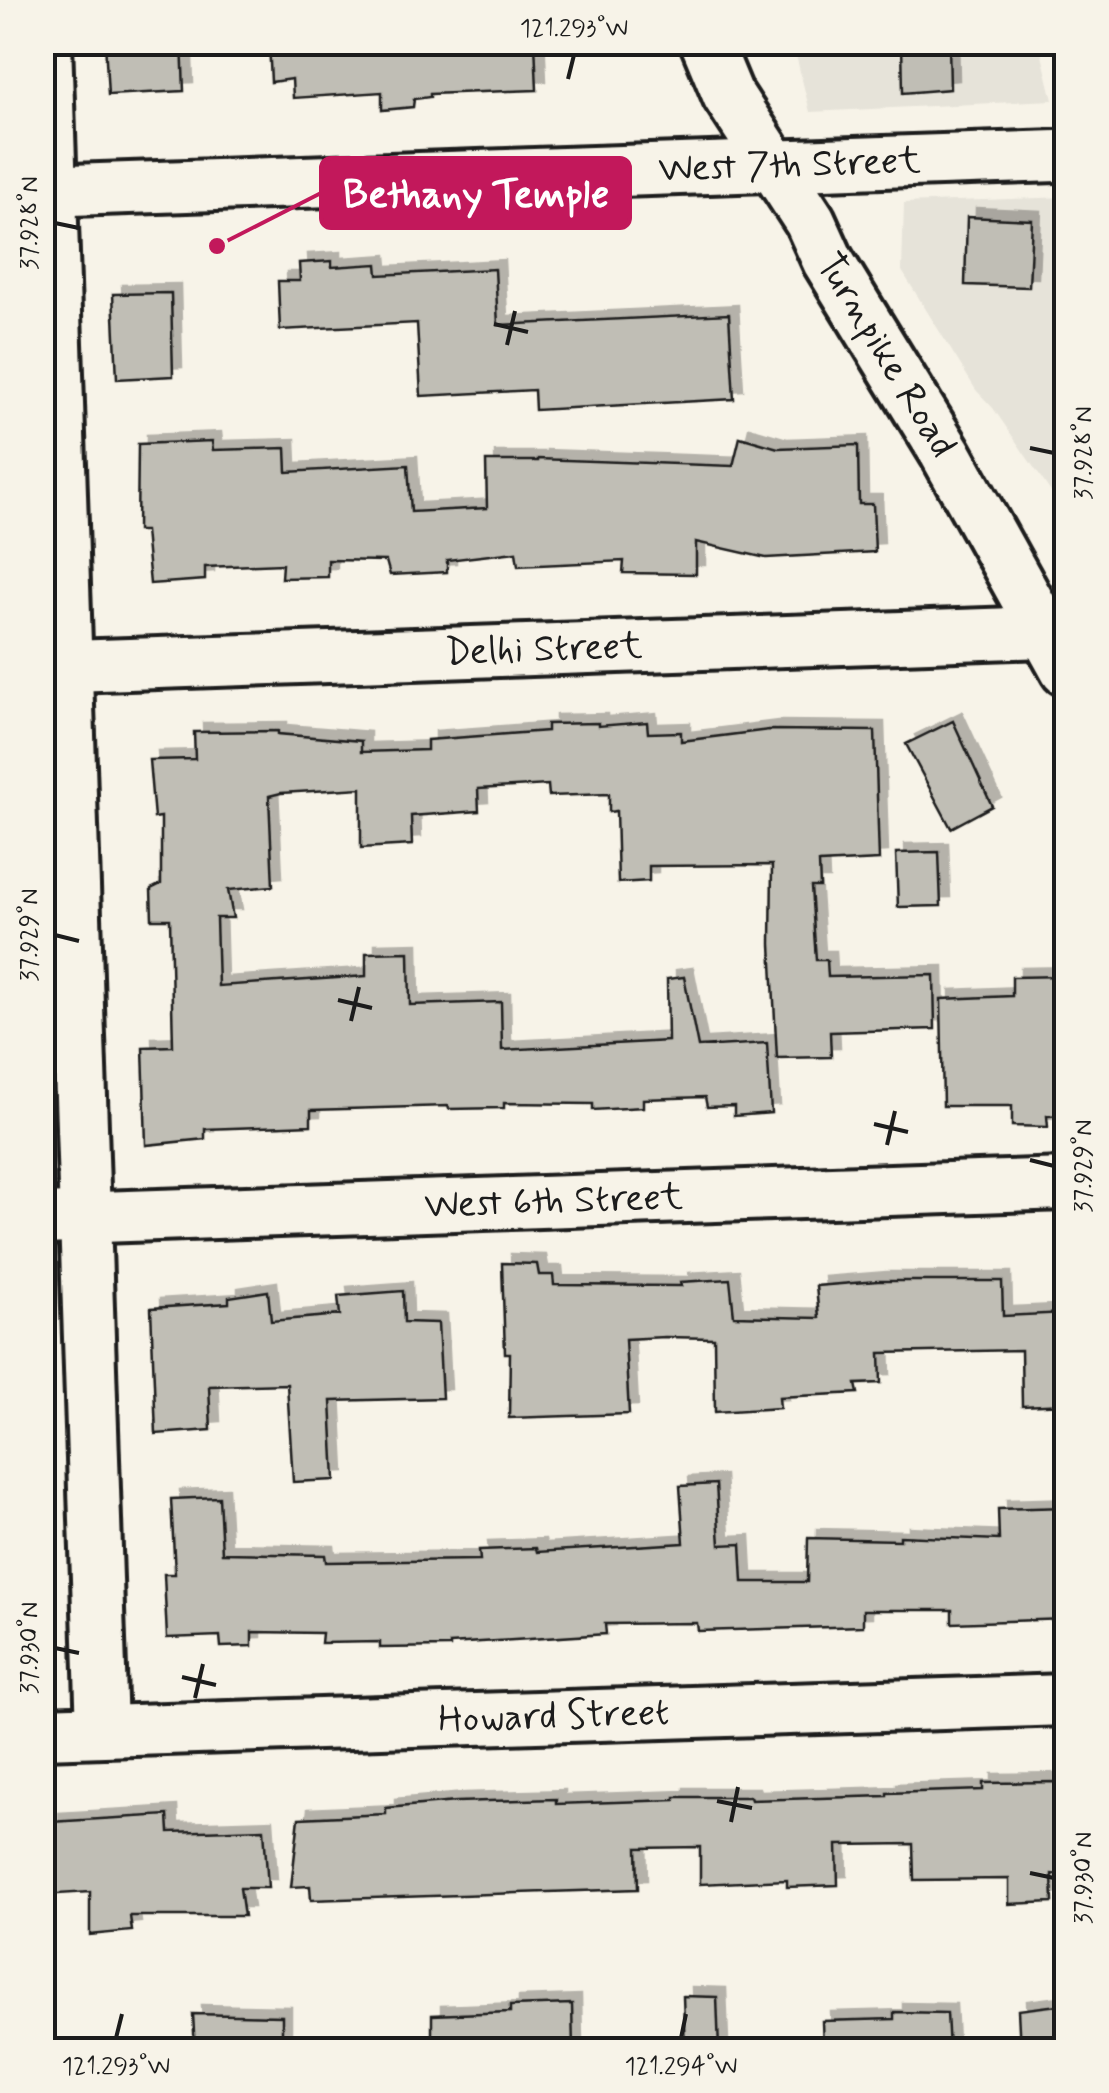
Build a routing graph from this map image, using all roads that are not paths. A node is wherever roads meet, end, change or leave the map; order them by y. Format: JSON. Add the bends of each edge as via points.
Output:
{"nodes":[{"id":1,"x":46,"y":42,"type":"edge"},
{"id":2,"x":706,"y":42,"type":"edge"},
{"id":3,"x":1057,"y":156,"type":"dead end"},
{"id":4,"x":774,"y":166,"type":"junction"},
{"id":5,"x":46,"y":191,"type":"edge"},
{"id":6,"x":1056,"y":651,"type":"edge"},
{"id":7,"x":55,"y":666,"type":"edge"},
{"id":8,"x":1066,"y":1184,"type":"edge"},
{"id":9,"x":63,"y":1218,"type":"edge"},
{"id":10,"x":1066,"y":1700,"type":"edge"},
{"id":11,"x":102,"y":1730,"type":"junction"},
{"id":12,"x":42,"y":1733,"type":"edge"}],
"edges":[{"from":1,"to":5,"type":"street"},
{"from":2,"to":4,"type":"street","name":"Turnpike Road","via":[[728,95]]},
{"from":3,"to":4,"type":"street","name":"West 7th Street"},
{"from":4,"to":5,"type":"street","name":"West 7th Street"},
{"from":4,"to":6,"type":"street","name":"Turnpike Road"},
{"from":5,"to":7,"type":"street"},
{"from":6,"to":7,"type":"street","name":"Delhi Street"},
{"from":7,"to":9,"type":"street"},
{"from":8,"to":9,"type":"street","name":"West 6th Street"},
{"from":9,"to":11,"type":"street"},
{"from":10,"to":11,"type":"street","name":"Howard Street"},
{"from":11,"to":12,"type":"street","name":"Howard Street"}]}
